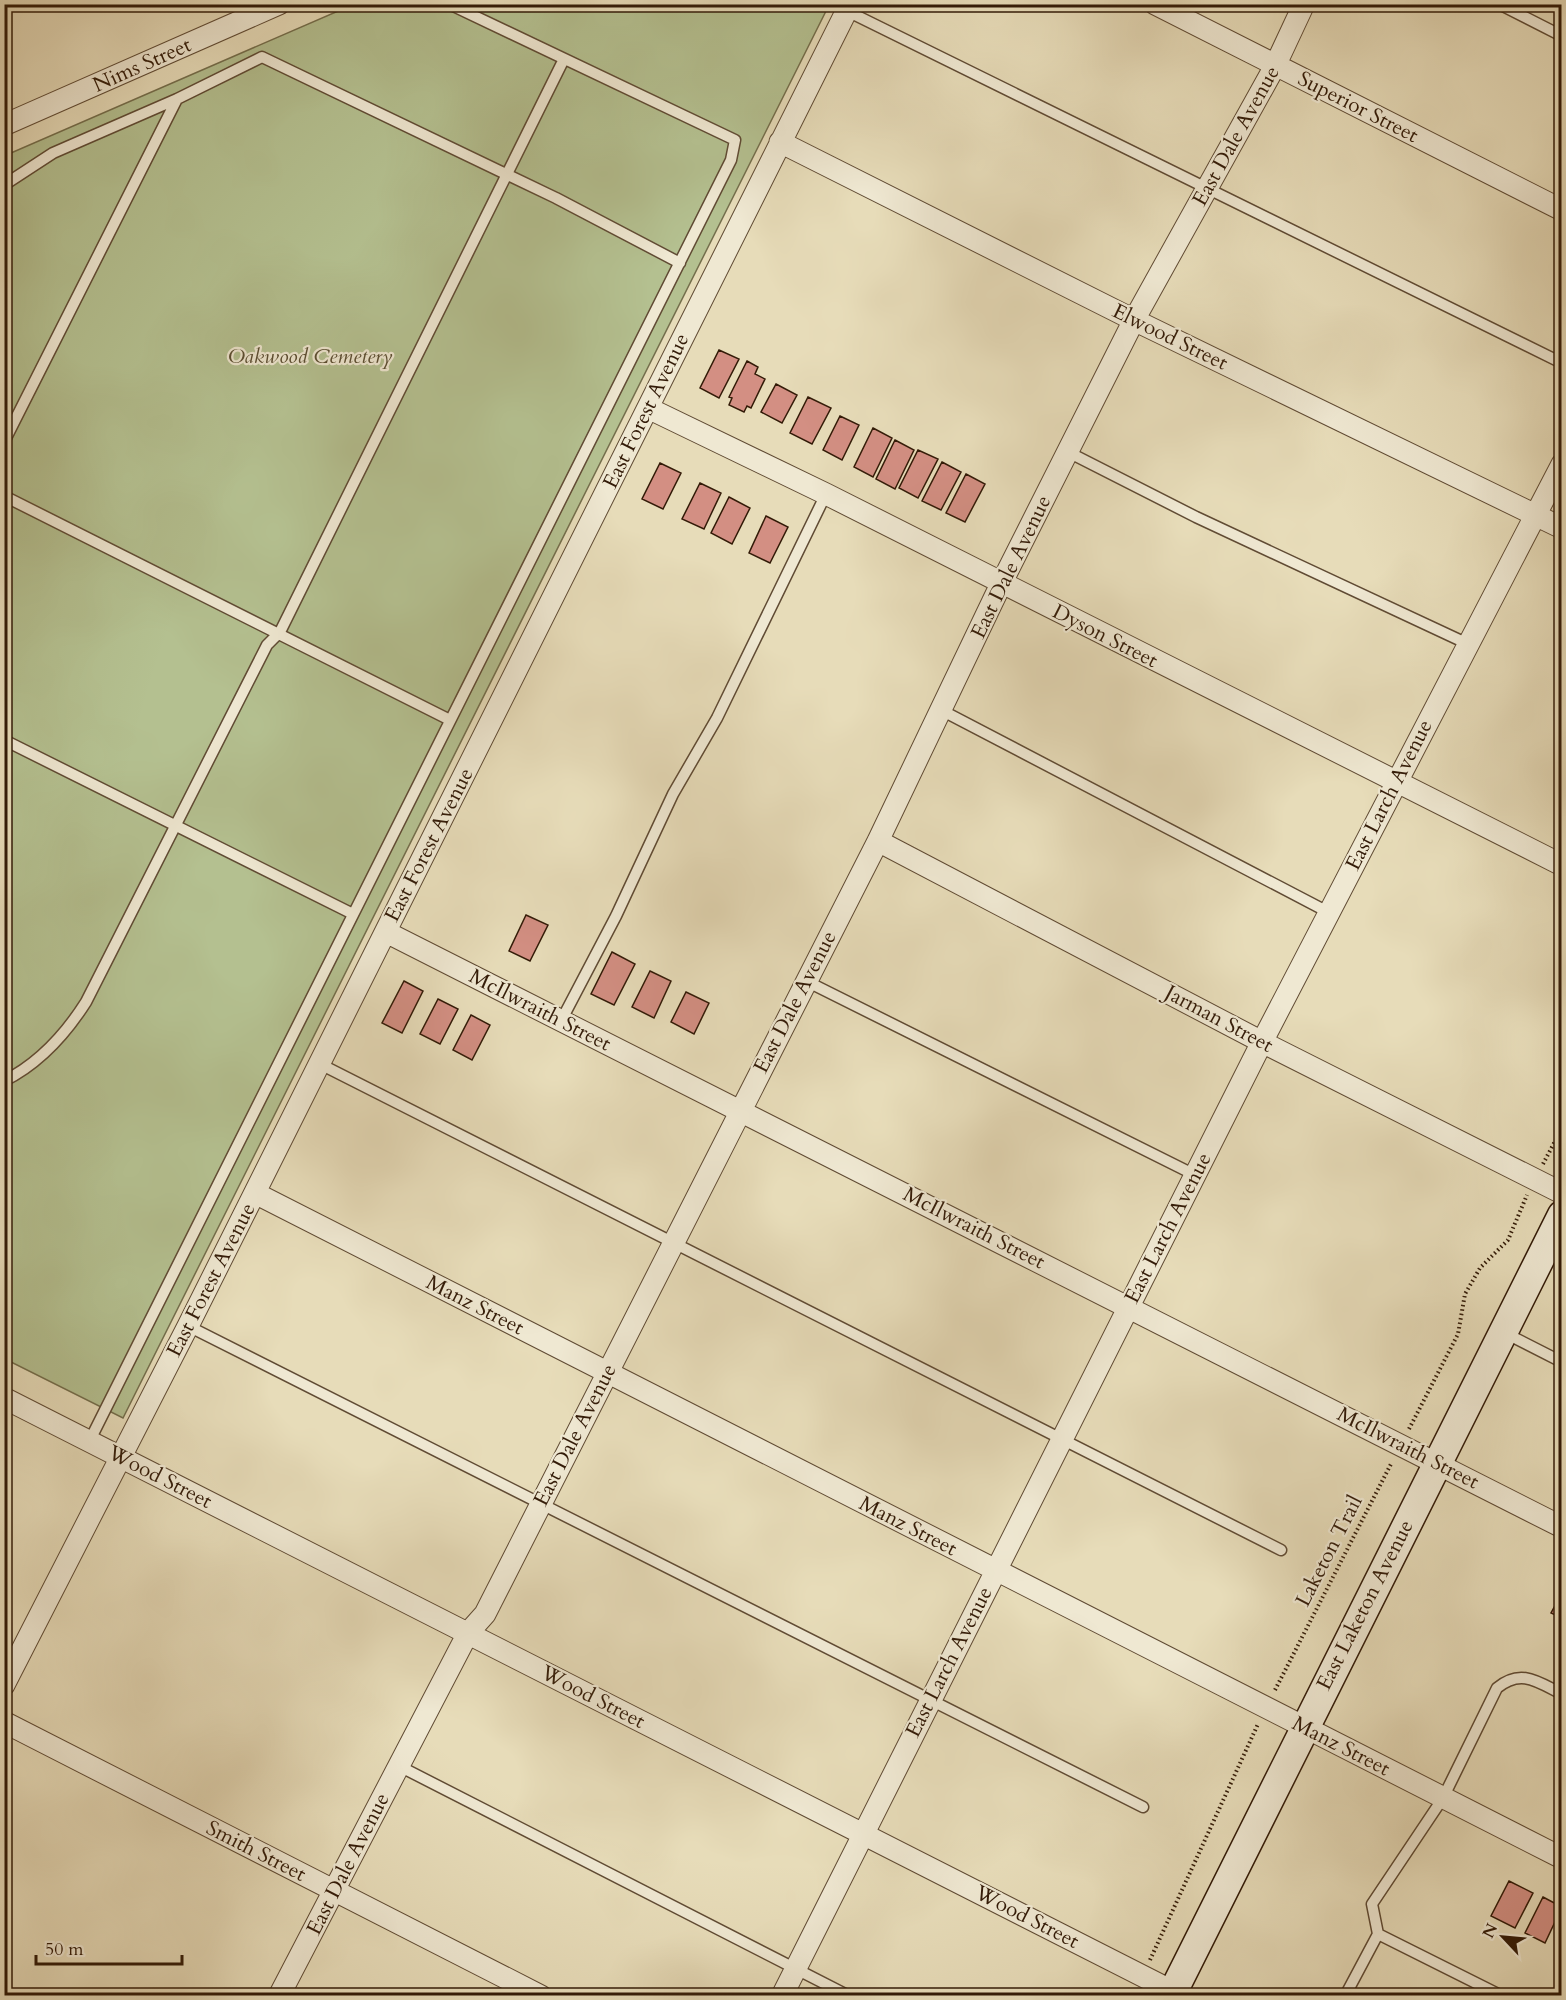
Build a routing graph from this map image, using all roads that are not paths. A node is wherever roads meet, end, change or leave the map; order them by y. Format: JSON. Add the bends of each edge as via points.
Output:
{"nodes":[{"id":1,"x":279,"y":4,"type":"edge"},
{"id":2,"x":448,"y":4,"type":"edge"},
{"id":3,"x":1155,"y":4,"type":"edge"},
{"id":4,"x":1304,"y":4,"type":"edge"},
{"id":5,"x":1498,"y":4,"type":"edge"},
{"id":6,"x":848,"y":8,"type":"edge"},
{"id":7,"x":1562,"y":36,"type":"edge"},
{"id":8,"x":563,"y":61,"type":"junction"},
{"id":9,"x":1275,"y":66,"type":"junction"},
{"id":10,"x":177,"y":99,"type":"junction"},
{"id":11,"x":4,"y":125,"type":"edge"},
{"id":12,"x":780,"y":142,"type":"junction"},
{"id":13,"x":508,"y":175,"type":"junction"},
{"id":14,"x":4,"y":185,"type":"edge"},
{"id":15,"x":1207,"y":190,"type":"junction"},
{"id":16,"x":1562,"y":210,"type":"edge"},
{"id":17,"x":680,"y":263,"type":"junction"},
{"id":18,"x":1134,"y":320,"type":"junction"},
{"id":19,"x":1562,"y":363,"type":"edge"},
{"id":20,"x":648,"y":408,"type":"junction"},
{"id":21,"x":4,"y":442,"type":"edge"},
{"id":22,"x":1068,"y":452,"type":"junction"},
{"id":23,"x":1562,"y":464,"type":"edge"},
{"id":24,"x":826,"y":494,"type":"junction"},
{"id":25,"x":4,"y":496,"type":"edge"},
{"id":26,"x":1536,"y":515,"type":"junction"},
{"id":27,"x":1562,"y":528,"type":"edge"},
{"id":28,"x":1001,"y":584,"type":"junction"},
{"id":29,"x":280,"y":632,"type":"junction"},
{"id":30,"x":1468,"y":644,"type":"junction"},
{"id":31,"x":940,"y":710,"type":"junction"},
{"id":32,"x":450,"y":720,"type":"junction"},
{"id":33,"x":4,"y":740,"type":"edge"},
{"id":34,"x":1395,"y":781,"type":"junction"},
{"id":35,"x":176,"y":826,"type":"junction"},
{"id":36,"x":878,"y":841,"type":"junction"},
{"id":37,"x":1562,"y":865,"type":"edge"},
{"id":38,"x":1328,"y":912,"type":"junction"},
{"id":39,"x":353,"y":914,"type":"junction"},
{"id":40,"x":386,"y":932,"type":"junction"},
{"id":41,"x":806,"y":981,"type":"junction"},
{"id":42,"x":561,"y":1021,"type":"junction"},
{"id":43,"x":1262,"y":1042,"type":"junction"},
{"id":44,"x":320,"y":1064,"type":"junction"},
{"id":45,"x":4,"y":1081,"type":"edge"},
{"id":46,"x":740,"y":1110,"type":"junction"},
{"id":47,"x":1195,"y":1174,"type":"junction"},
{"id":48,"x":255,"y":1193,"type":"junction"},
{"id":49,"x":1562,"y":1193,"type":"edge"},
{"id":50,"x":1562,"y":1215,"type":"edge"},
{"id":51,"x":673,"y":1241,"type":"junction"},
{"id":52,"x":1129,"y":1306,"type":"junction"},
{"id":53,"x":188,"y":1326,"type":"junction"},
{"id":54,"x":1503,"y":1332,"type":"junction"},
{"id":55,"x":1562,"y":1362,"type":"edge"},
{"id":56,"x":607,"y":1371,"type":"junction"},
{"id":57,"x":4,"y":1398,"type":"edge"},
{"id":58,"x":1061,"y":1441,"type":"junction"},
{"id":59,"x":89,"y":1442,"type":"junction"},
{"id":60,"x":121,"y":1458,"type":"junction"},
{"id":61,"x":1437,"y":1464,"type":"junction"},
{"id":62,"x":541,"y":1504,"type":"junction"},
{"id":63,"x":1562,"y":1527,"type":"edge"},
{"id":64,"x":1281,"y":1550,"type":"dead end"},
{"id":65,"x":995,"y":1570,"type":"junction"},
{"id":66,"x":468,"y":1633,"type":"junction"},
{"id":67,"x":4,"y":1684,"type":"edge"},
{"id":68,"x":1562,"y":1694,"type":"edge"},
{"id":69,"x":929,"y":1700,"type":"junction"},
{"id":70,"x":4,"y":1722,"type":"edge"},
{"id":71,"x":1304,"y":1727,"type":"junction"},
{"id":72,"x":399,"y":1766,"type":"junction"},
{"id":73,"x":1443,"y":1798,"type":"junction"},
{"id":74,"x":1143,"y":1807,"type":"dead end"},
{"id":75,"x":862,"y":1834,"type":"junction"},
{"id":76,"x":1562,"y":1858,"type":"edge"},
{"id":77,"x":334,"y":1890,"type":"junction"},
{"id":78,"x":1378,"y":1934,"type":"junction"},
{"id":79,"x":796,"y":1967,"type":"junction"},
{"id":80,"x":1176,"y":1994,"type":"edge"},
{"id":81,"x":279,"y":1995,"type":"edge"},
{"id":82,"x":541,"y":1995,"type":"edge"},
{"id":83,"x":782,"y":1995,"type":"edge"},
{"id":84,"x":849,"y":1995,"type":"edge"},
{"id":85,"x":1345,"y":1995,"type":"edge"},
{"id":86,"x":1502,"y":1995,"type":"edge"}],
"edges":[{"from":1,"to":11,"type":"street","name":"Nims Street"},
{"from":2,"to":8,"type":"lane"},
{"from":3,"to":9,"type":"street","name":"Superior Street"},
{"from":4,"to":9,"type":"street","name":"East Dale Avenue"},
{"from":5,"to":7,"type":"lane"},
{"from":6,"to":12,"type":"street","name":"East Forest Avenue"},
{"from":6,"to":15,"type":"lane"},
{"from":8,"to":13,"type":"lane"},
{"from":8,"to":17,"type":"lane","via":[[735,140],[731,160]]},
{"from":9,"to":15,"type":"street","name":"East Dale Avenue"},
{"from":9,"to":16,"type":"street","name":"Superior Street"},
{"from":10,"to":13,"type":"lane","via":[[262,57]]},
{"from":10,"to":14,"type":"lane","via":[[52,153]]},
{"from":10,"to":21,"type":"lane"},
{"from":12,"to":18,"type":"street","name":"Elwood Street"},
{"from":12,"to":20,"type":"street","name":"East Forest Avenue"},
{"from":13,"to":17,"type":"lane"},
{"from":13,"to":29,"type":"lane"},
{"from":15,"to":18,"type":"street","name":"East Dale Avenue"},
{"from":15,"to":19,"type":"lane"},
{"from":17,"to":32,"type":"lane"},
{"from":18,"to":22,"type":"street","name":"East Dale Avenue"},
{"from":18,"to":26,"type":"street","name":"Elwood Street"},
{"from":20,"to":24,"type":"street","name":"Dyson Street"},
{"from":20,"to":40,"type":"street","name":"East Forest Avenue"},
{"from":22,"to":28,"type":"street","name":"East Dale Avenue"},
{"from":22,"to":30,"type":"lane","via":[[1196,518]]},
{"from":23,"to":26,"type":"street","name":"East Larch Avenue"},
{"from":24,"to":28,"type":"street","name":"Dyson Street"},
{"from":24,"to":42,"type":"lane","via":[[717,718],[673,794]]},
{"from":25,"to":29,"type":"lane"},
{"from":26,"to":27,"type":"street","name":"Elwood Street"},
{"from":26,"to":30,"type":"street","name":"East Larch Avenue"},
{"from":28,"to":31,"type":"street","name":"East Dale Avenue"},
{"from":28,"to":34,"type":"street","name":"Dyson Street"},
{"from":29,"to":32,"type":"lane"},
{"from":29,"to":35,"type":"lane","via":[[267,645]]},
{"from":30,"to":34,"type":"street","name":"East Larch Avenue"},
{"from":31,"to":36,"type":"street","name":"East Dale Avenue"},
{"from":31,"to":38,"type":"lane"},
{"from":32,"to":39,"type":"lane"},
{"from":33,"to":35,"type":"lane"},
{"from":34,"to":37,"type":"street","name":"Dyson Street"},
{"from":34,"to":38,"type":"street","name":"East Larch Avenue"},
{"from":35,"to":39,"type":"lane"},
{"from":35,"to":45,"type":"lane","via":[[67,1032]]},
{"from":36,"to":41,"type":"street","name":"East Dale Avenue"},
{"from":36,"to":43,"type":"street","name":"Jarman Street"},
{"from":38,"to":43,"type":"street","name":"East Larch Avenue"},
{"from":39,"to":59,"type":"lane"},
{"from":40,"to":42,"type":"street","name":"McIlwraith Street"},
{"from":40,"to":44,"type":"street","name":"East Forest Avenue"},
{"from":41,"to":46,"type":"street","name":"East Dale Avenue"},
{"from":41,"to":47,"type":"lane"},
{"from":42,"to":46,"type":"street","name":"McIlwraith Street"},
{"from":43,"to":47,"type":"street","name":"East Larch Avenue"},
{"from":43,"to":49,"type":"street","name":"Jarman Street"},
{"from":44,"to":48,"type":"street","name":"East Forest Avenue"},
{"from":44,"to":51,"type":"lane"},
{"from":46,"to":51,"type":"street","name":"East Dale Avenue"},
{"from":46,"to":52,"type":"street","name":"McIlwraith Street"},
{"from":47,"to":52,"type":"street","name":"East Larch Avenue"},
{"from":48,"to":53,"type":"street","name":"East Forest Avenue"},
{"from":48,"to":56,"type":"street","name":"Manz Street"},
{"from":50,"to":54,"type":"main road","name":"East Laketon Avenue"},
{"from":51,"to":56,"type":"street","name":"East Dale Avenue"},
{"from":51,"to":58,"type":"lane"},
{"from":52,"to":58,"type":"street","name":"East Larch Avenue"},
{"from":52,"to":61,"type":"street","name":"McIlwraith Street"},
{"from":53,"to":60,"type":"street","name":"East Forest Avenue"},
{"from":53,"to":62,"type":"lane"},
{"from":54,"to":55,"type":"lane"},
{"from":54,"to":61,"type":"main road","name":"East Laketon Avenue"},
{"from":56,"to":62,"type":"street","name":"East Dale Avenue"},
{"from":56,"to":65,"type":"street","name":"Manz Street"},
{"from":57,"to":59,"type":"street","name":"Wood Street"},
{"from":58,"to":64,"type":"lane"},
{"from":58,"to":65,"type":"street","name":"East Larch Avenue"},
{"from":59,"to":60,"type":"street","name":"Wood Street"},
{"from":60,"to":66,"type":"street","name":"Wood Street"},
{"from":60,"to":67,"type":"street","name":"East Forest Avenue"},
{"from":61,"to":63,"type":"street","name":"McIlwraith Street"},
{"from":61,"to":71,"type":"main road","name":"East Laketon Avenue"},
{"from":62,"to":66,"type":"street","name":"East Dale Avenue","via":[[485,1614]]},
{"from":62,"to":69,"type":"lane"},
{"from":65,"to":69,"type":"street","name":"East Larch Avenue"},
{"from":65,"to":71,"type":"street","name":"Manz Street"},
{"from":66,"to":72,"type":"street","name":"East Dale Avenue"},
{"from":66,"to":75,"type":"street","name":"Wood Street"},
{"from":68,"to":73,"type":"lane","via":[[1529,1677],[1508,1679],[1497,1688]]},
{"from":69,"to":74,"type":"lane"},
{"from":69,"to":75,"type":"street","name":"East Larch Avenue"},
{"from":70,"to":77,"type":"street","name":"Smith Street"},
{"from":71,"to":73,"type":"street","name":"Manz Street"},
{"from":71,"to":80,"type":"main road","name":"East Laketon Avenue"},
{"from":72,"to":77,"type":"street","name":"East Dale Avenue"},
{"from":72,"to":79,"type":"lane"},
{"from":73,"to":76,"type":"street","name":"Manz Street"},
{"from":73,"to":78,"type":"lane","via":[[1372,1904]]},
{"from":75,"to":79,"type":"street","name":"East Larch Avenue"},
{"from":75,"to":80,"type":"street","name":"Wood Street"},
{"from":77,"to":81,"type":"street","name":"East Dale Avenue"},
{"from":77,"to":82,"type":"street","name":"Smith Street"},
{"from":78,"to":85,"type":"lane"},
{"from":78,"to":86,"type":"lane"},
{"from":79,"to":83,"type":"street","name":"East Larch Avenue"},
{"from":79,"to":84,"type":"lane"}]}
